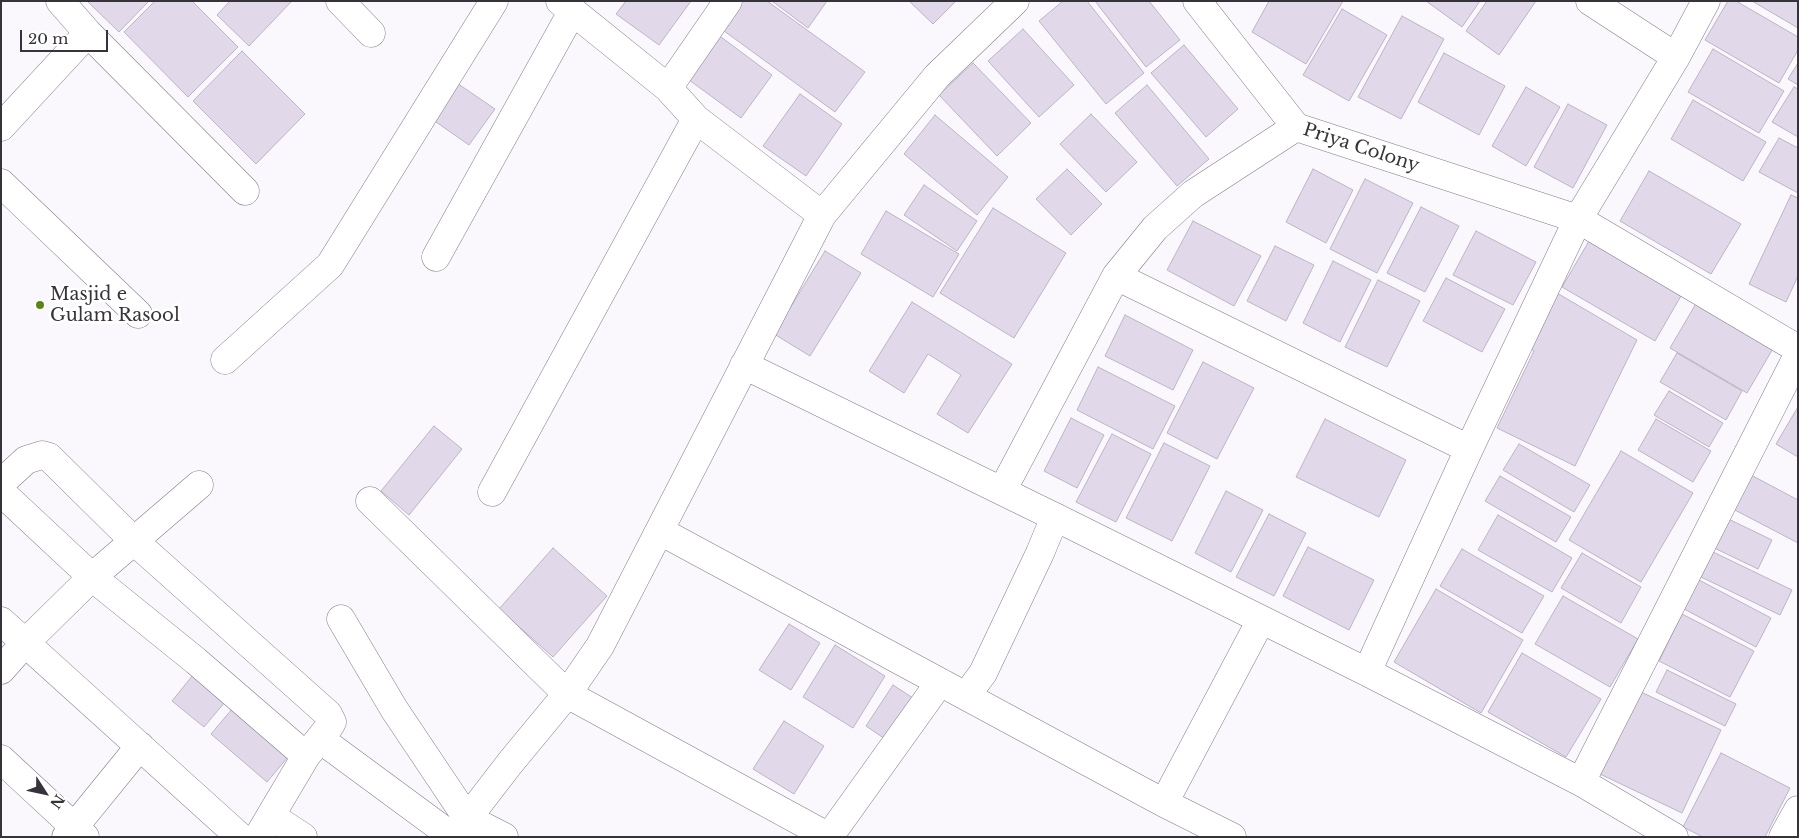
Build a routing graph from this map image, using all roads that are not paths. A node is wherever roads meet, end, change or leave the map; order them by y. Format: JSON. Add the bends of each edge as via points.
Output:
{"nodes":[{"id":1,"x":60,"y":1,"type":"edge"},
{"id":2,"x":340,"y":1,"type":"edge"},
{"id":3,"x":494,"y":1,"type":"edge"},
{"id":4,"x":728,"y":1,"type":"edge"},
{"id":5,"x":1015,"y":1,"type":"edge"},
{"id":6,"x":1197,"y":1,"type":"edge"},
{"id":7,"x":1590,"y":1,"type":"edge"},
{"id":8,"x":1706,"y":1,"type":"edge"},
{"id":9,"x":566,"y":7,"type":"edge"},
{"id":10,"x":88,"y":33,"type":"junction"},
{"id":11,"x":371,"y":33,"type":"dead end"},
{"id":12,"x":1676,"y":57,"type":"junction"},
{"id":13,"x":668,"y":88,"type":"junction"},
{"id":14,"x":696,"y":119,"type":"junction"},
{"id":15,"x":1296,"y":127,"type":"junction"},
{"id":16,"x":1,"y":128,"type":"edge"},
{"id":17,"x":1,"y":183,"type":"edge"},
{"id":18,"x":245,"y":191,"type":"dead end"},
{"id":19,"x":822,"y":215,"type":"junction"},
{"id":20,"x":1578,"y":219,"type":"junction"},
{"id":21,"x":436,"y":257,"type":"dead end"},
{"id":22,"x":1116,"y":276,"type":"junction"},
{"id":23,"x":138,"y":314,"type":"dead end"},
{"id":24,"x":1798,"y":349,"type":"edge"},
{"id":25,"x":1798,"y":355,"type":"edge"},
{"id":26,"x":225,"y":360,"type":"dead end"},
{"id":27,"x":744,"y":365,"type":"junction"},
{"id":28,"x":1469,"y":448,"type":"junction"},
{"id":29,"x":1,"y":482,"type":"edge"},
{"id":30,"x":199,"y":485,"type":"dead end"},
{"id":31,"x":1002,"y":491,"type":"junction"},
{"id":32,"x":1,"y":492,"type":"edge"},
{"id":33,"x":492,"y":492,"type":"dead end"},
{"id":34,"x":370,"y":501,"type":"dead end"},
{"id":35,"x":1055,"y":517,"type":"junction"},
{"id":36,"x":660,"y":531,"type":"junction"},
{"id":37,"x":134,"y":541,"type":"junction"},
{"id":38,"x":92,"y":578,"type":"junction"},
{"id":39,"x":341,"y":619,"type":"dead end"},
{"id":40,"x":1261,"y":620,"type":"junction"},
{"id":41,"x":1,"y":621,"type":"edge"},
{"id":42,"x":25,"y":644,"type":"junction"},
{"id":43,"x":1,"y":670,"type":"edge"},
{"id":44,"x":1367,"y":672,"type":"junction"},
{"id":45,"x":940,"y":682,"type":"junction"},
{"id":46,"x":567,"y":694,"type":"junction"},
{"id":47,"x":966,"y":696,"type":"junction"},
{"id":48,"x":140,"y":746,"type":"junction"},
{"id":49,"x":313,"y":748,"type":"junction"},
{"id":50,"x":1,"y":758,"type":"edge"},
{"id":51,"x":1581,"y":782,"type":"junction"},
{"id":52,"x":1164,"y":803,"type":"junction"},
{"id":53,"x":1798,"y":810,"type":"edge"},
{"id":54,"x":265,"y":827,"type":"edge"},
{"id":55,"x":458,"y":830,"type":"edge"},
{"id":56,"x":75,"y":834,"type":"edge"},
{"id":57,"x":240,"y":837,"type":"edge"},
{"id":58,"x":302,"y":837,"type":"edge"},
{"id":59,"x":504,"y":837,"type":"edge"},
{"id":60,"x":829,"y":837,"type":"edge"},
{"id":61,"x":1232,"y":837,"type":"edge"},
{"id":62,"x":1674,"y":837,"type":"edge"},
{"id":63,"x":1783,"y":837,"type":"edge"}],
"edges":[{"from":1,"to":10,"type":"street"},
{"from":2,"to":11,"type":"street"},
{"from":3,"to":26,"type":"street","via":[[330,265]]},
{"from":4,"to":13,"type":"street"},
{"from":5,"to":19,"type":"street","via":[[937,76]]},
{"from":6,"to":15,"type":"street","name":"Priya Colony"},
{"from":7,"to":12,"type":"street"},
{"from":8,"to":12,"type":"street"},
{"from":9,"to":13,"type":"street"},
{"from":9,"to":21,"type":"street"},
{"from":10,"to":16,"type":"street"},
{"from":10,"to":18,"type":"street"},
{"from":12,"to":20,"type":"street"},
{"from":13,"to":14,"type":"street"},
{"from":14,"to":19,"type":"street"},
{"from":14,"to":33,"type":"street"},
{"from":15,"to":20,"type":"street","name":"Priya Colony"},
{"from":15,"to":22,"type":"street","via":[[1193,194],[1155,228]]},
{"from":17,"to":23,"type":"street"},
{"from":19,"to":27,"type":"street"},
{"from":20,"to":24,"type":"street","name":"Priya Colony"},
{"from":20,"to":28,"type":"street"},
{"from":22,"to":28,"type":"street"},
{"from":22,"to":31,"type":"street"},
{"from":25,"to":51,"type":"street"},
{"from":27,"to":31,"type":"street"},
{"from":27,"to":36,"type":"street"},
{"from":28,"to":44,"type":"street"},
{"from":29,"to":37,"type":"street","via":[[26,460],[42,455],[49,457]]},
{"from":30,"to":37,"type":"street"},
{"from":31,"to":35,"type":"street"},
{"from":32,"to":38,"type":"street"},
{"from":34,"to":46,"type":"street"},
{"from":35,"to":40,"type":"street"},
{"from":35,"to":47,"type":"street","via":[[982,673]]},
{"from":36,"to":45,"type":"street"},
{"from":36,"to":46,"type":"street","via":[[600,646]]},
{"from":37,"to":38,"type":"street"},
{"from":37,"to":49,"type":"street","via":[[328,714],[332,722]]},
{"from":38,"to":42,"type":"street"},
{"from":38,"to":49,"type":"street"},
{"from":39,"to":55,"type":"street"},
{"from":40,"to":44,"type":"street"},
{"from":40,"to":52,"type":"street"},
{"from":41,"to":42,"type":"street"},
{"from":42,"to":43,"type":"street"},
{"from":42,"to":48,"type":"street"},
{"from":44,"to":51,"type":"street"},
{"from":45,"to":47,"type":"street"},
{"from":45,"to":60,"type":"street"},
{"from":46,"to":55,"type":"street"},
{"from":46,"to":60,"type":"street"},
{"from":47,"to":52,"type":"street"},
{"from":48,"to":56,"type":"street"},
{"from":48,"to":57,"type":"street"},
{"from":49,"to":54,"type":"street"},
{"from":49,"to":55,"type":"street"},
{"from":50,"to":56,"type":"street"},
{"from":51,"to":62,"type":"street"},
{"from":52,"to":61,"type":"street"},
{"from":53,"to":63,"type":"street"},
{"from":54,"to":58,"type":"street"},
{"from":55,"to":59,"type":"street"}]}
